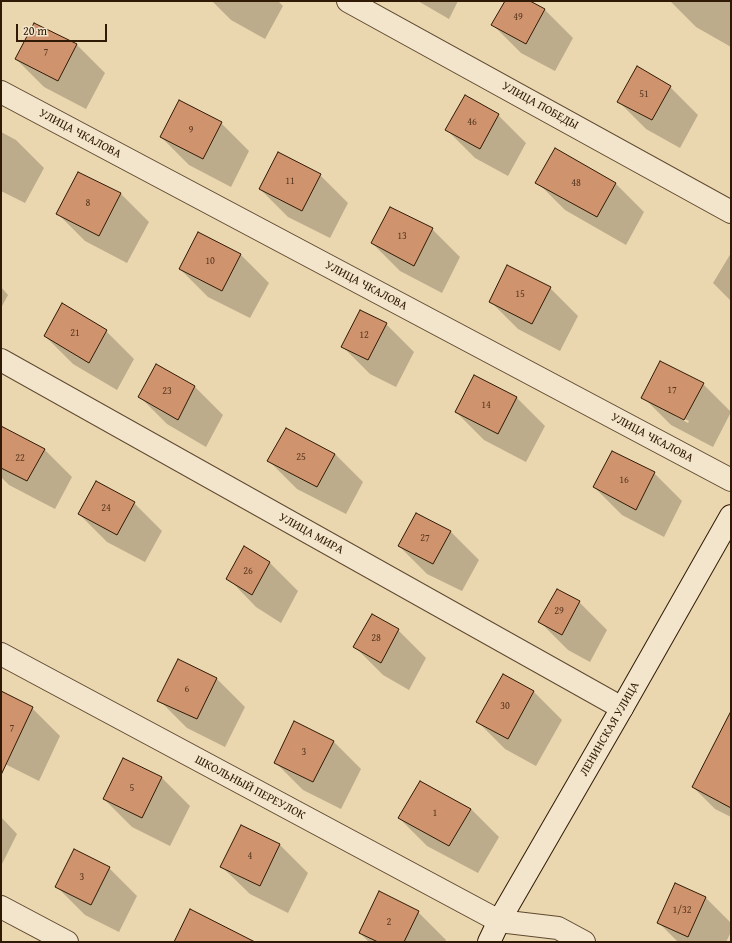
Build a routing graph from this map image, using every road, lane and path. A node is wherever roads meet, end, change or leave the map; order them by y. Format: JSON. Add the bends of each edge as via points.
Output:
{"nodes":[{"id":1,"x":348,"y":1,"type":"edge"},
{"id":2,"x":1,"y":92,"type":"edge"},
{"id":3,"x":731,"y":212,"type":"edge"},
{"id":4,"x":1,"y":360,"type":"edge"},
{"id":5,"x":731,"y":480,"type":"edge"},
{"id":6,"x":731,"y":516,"type":"edge"},
{"id":7,"x":1,"y":654,"type":"edge"},
{"id":8,"x":622,"y":708,"type":"junction"},
{"id":9,"x":1,"y":907,"type":"edge"},
{"id":10,"x":499,"y":921,"type":"junction"},
{"id":11,"x":67,"y":942,"type":"edge"},
{"id":12,"x":489,"y":942,"type":"edge"},
{"id":13,"x":584,"y":942,"type":"edge"}],
"edges":[{"from":1,"to":3,"type":"street","name":"УЛИЦА ПОБЕДЫ"},
{"from":2,"to":5,"type":"street","name":"УЛИЦА ЧКАЛОВА"},
{"from":4,"to":8,"type":"street","name":"УЛИЦА МИРА"},
{"from":6,"to":8,"type":"street","name":"ЛЕНИНСКАЯ УЛИЦА"},
{"from":7,"to":10,"type":"street","name":"ШКОЛЬНЫЙ ПЕРЕУЛОК"},
{"from":8,"to":10,"type":"street","name":"ЛЕНИНСКАЯ УЛИЦА"},
{"from":9,"to":11,"type":"street"},
{"from":10,"to":12,"type":"street","name":"ЛЕНИНСКАЯ УЛИЦА"},
{"from":10,"to":13,"type":"street","via":[[558,928]]}]}
